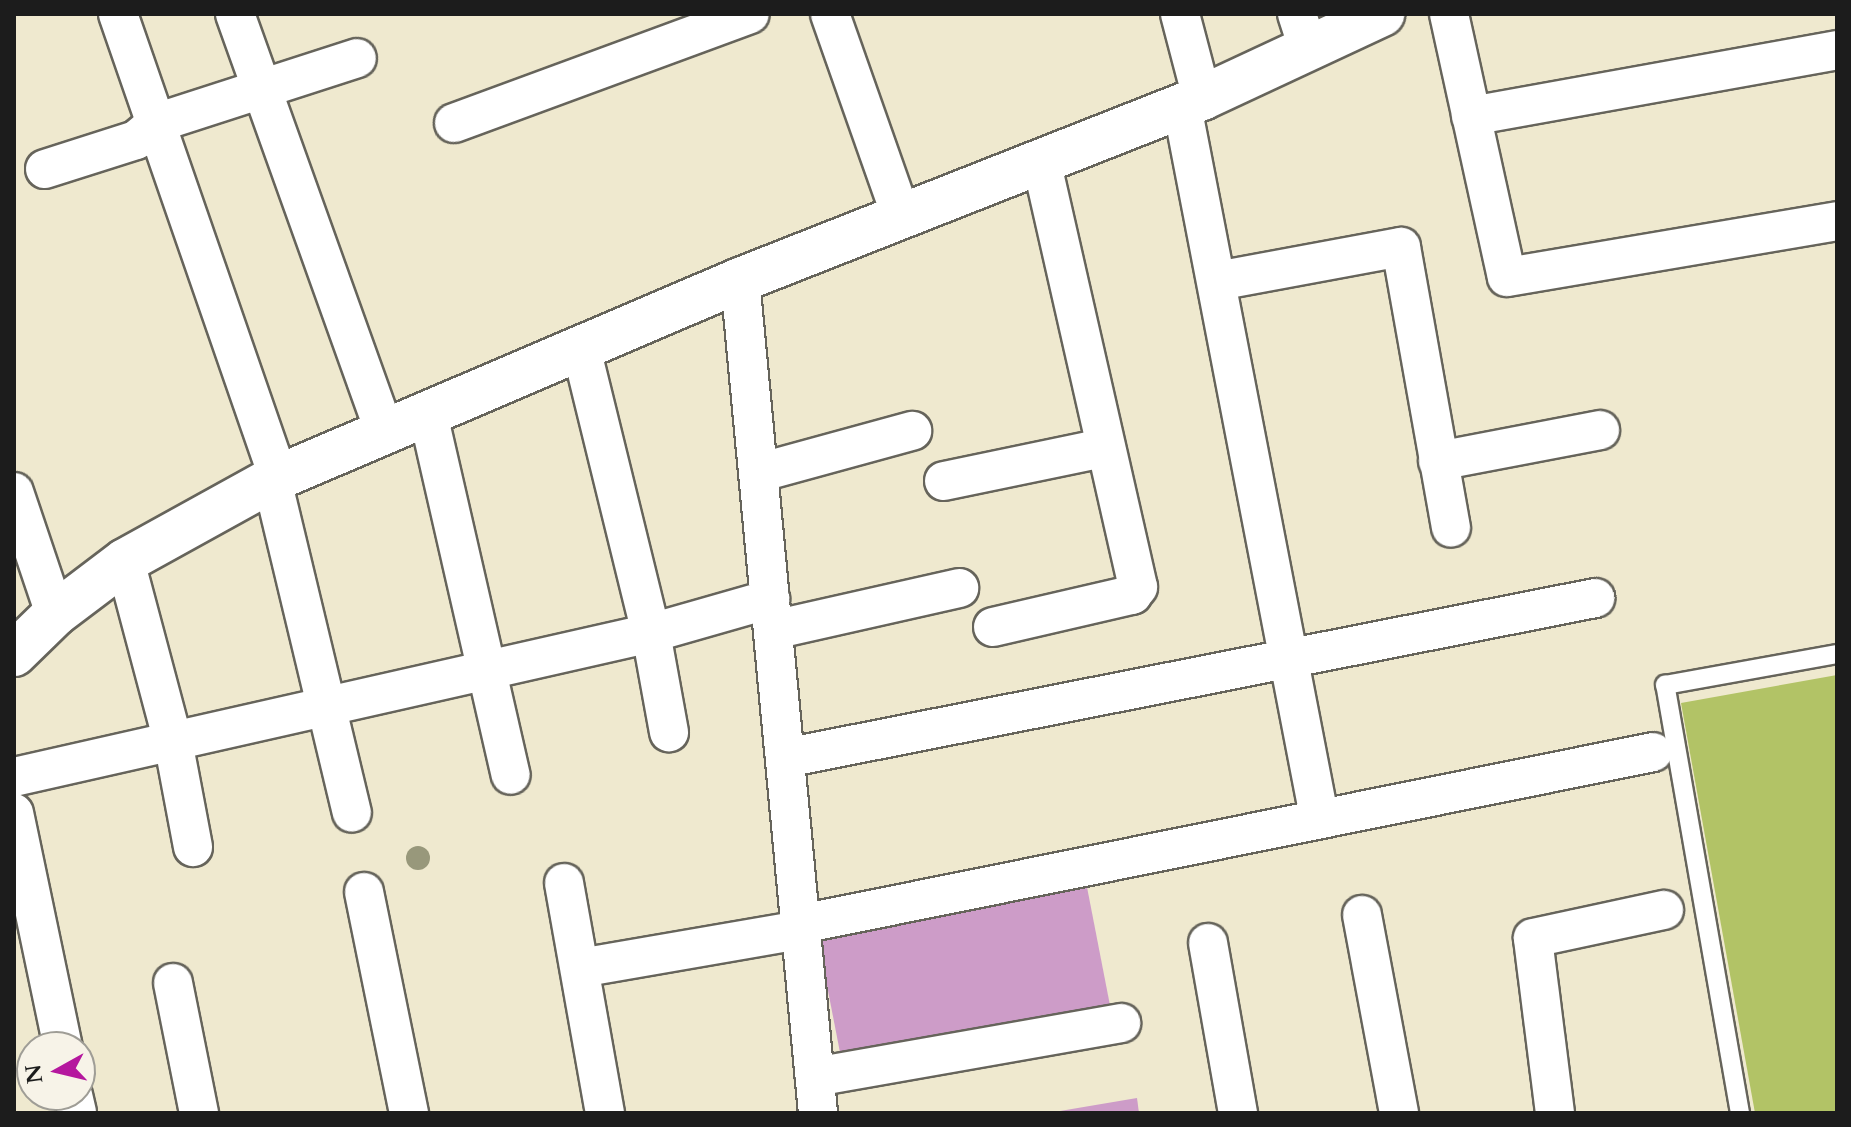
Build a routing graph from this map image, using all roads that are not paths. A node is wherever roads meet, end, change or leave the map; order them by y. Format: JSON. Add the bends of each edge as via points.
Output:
{"nodes":[{"id":1,"x":118,"y":14,"type":"edge"},
{"id":2,"x":235,"y":14,"type":"edge"},
{"id":3,"x":750,"y":14,"type":"edge"},
{"id":4,"x":830,"y":14,"type":"edge"},
{"id":5,"x":1180,"y":14,"type":"edge"},
{"id":6,"x":1382,"y":14,"type":"edge"},
{"id":7,"x":1449,"y":14,"type":"edge"},
{"id":8,"x":1302,"y":31,"type":"edge"},
{"id":9,"x":1837,"y":50,"type":"edge"},
{"id":10,"x":357,"y":58,"type":"dead end"},
{"id":11,"x":262,"y":91,"type":"junction"},
{"id":12,"x":1192,"y":102,"type":"junction"},
{"id":13,"x":1471,"y":116,"type":"junction"},
{"id":14,"x":156,"y":123,"type":"junction"},
{"id":15,"x":454,"y":123,"type":"dead end"},
{"id":16,"x":1041,"y":161,"type":"junction"},
{"id":17,"x":45,"y":169,"type":"dead end"},
{"id":18,"x":901,"y":216,"type":"junction"},
{"id":19,"x":1837,"y":221,"type":"edge"},
{"id":20,"x":740,"y":280,"type":"junction"},
{"id":21,"x":1217,"y":281,"type":"junction"},
{"id":22,"x":581,"y":348,"type":"junction"},
{"id":23,"x":428,"y":414,"type":"junction"},
{"id":24,"x":1600,"y":430,"type":"dead end"},
{"id":25,"x":912,"y":431,"type":"dead end"},
{"id":26,"x":385,"y":432,"type":"junction"},
{"id":27,"x":1104,"y":448,"type":"junction"},
{"id":28,"x":1438,"y":461,"type":"junction"},
{"id":29,"x":758,"y":473,"type":"junction"},
{"id":30,"x":276,"y":479,"type":"junction"},
{"id":31,"x":944,"y":481,"type":"dead end"},
{"id":32,"x":14,"y":492,"type":"edge"},
{"id":33,"x":1451,"y":528,"type":"dead end"},
{"id":34,"x":125,"y":561,"type":"junction"},
{"id":35,"x":959,"y":588,"type":"dead end"},
{"id":36,"x":1595,"y":598,"type":"dead end"},
{"id":37,"x":55,"y":614,"type":"junction"},
{"id":38,"x":772,"y":615,"type":"junction"},
{"id":39,"x":993,"y":627,"type":"dead end"},
{"id":40,"x":651,"y":633,"type":"junction"},
{"id":41,"x":14,"y":654,"type":"edge"},
{"id":42,"x":1837,"y":654,"type":"edge"},
{"id":43,"x":1290,"y":657,"type":"junction"},
{"id":44,"x":487,"y":670,"type":"junction"},
{"id":45,"x":329,"y":705,"type":"junction"},
{"id":46,"x":669,"y":732,"type":"dead end"},
{"id":47,"x":173,"y":741,"type":"junction"},
{"id":48,"x":1653,"y":752,"type":"dead end"},
{"id":49,"x":785,"y":758,"type":"junction"},
{"id":50,"x":511,"y":775,"type":"dead end"},
{"id":51,"x":14,"y":777,"type":"edge"},
{"id":52,"x":14,"y":813,"type":"edge"},
{"id":53,"x":352,"y":813,"type":"dead end"},
{"id":54,"x":1319,"y":816,"type":"junction"},
{"id":55,"x":193,"y":847,"type":"dead end"},
{"id":56,"x":564,"y":883,"type":"dead end"},
{"id":57,"x":364,"y":892,"type":"dead end"},
{"id":58,"x":1664,"y":910,"type":"dead end"},
{"id":59,"x":1362,"y":915,"type":"dead end"},
{"id":60,"x":801,"y":927,"type":"junction"},
{"id":61,"x":1208,"y":943,"type":"dead end"},
{"id":62,"x":580,"y":968,"type":"junction"},
{"id":63,"x":173,"y":983,"type":"dead end"},
{"id":64,"x":1121,"y":1023,"type":"dead end"},
{"id":65,"x":60,"y":1031,"type":"edge"},
{"id":66,"x":817,"y":1095,"type":"edge"},
{"id":67,"x":199,"y":1113,"type":"edge"},
{"id":68,"x":409,"y":1113,"type":"edge"},
{"id":69,"x":605,"y":1113,"type":"edge"},
{"id":70,"x":1238,"y":1113,"type":"edge"},
{"id":71,"x":1399,"y":1113,"type":"edge"},
{"id":72,"x":1555,"y":1113,"type":"edge"},
{"id":73,"x":1740,"y":1113,"type":"edge"}],
"edges":[{"from":1,"to":14,"type":"street"},
{"from":2,"to":11,"type":"street"},
{"from":3,"to":15,"type":"street"},
{"from":4,"to":18,"type":"street"},
{"from":5,"to":12,"type":"street"},
{"from":6,"to":8,"type":"street"},
{"from":7,"to":13,"type":"street"},
{"from":8,"to":12,"type":"street"},
{"from":9,"to":13,"type":"street"},
{"from":10,"to":11,"type":"street"},
{"from":11,"to":14,"type":"street"},
{"from":11,"to":26,"type":"street"},
{"from":12,"to":16,"type":"street"},
{"from":12,"to":21,"type":"street"},
{"from":13,"to":19,"type":"street","via":[[1507,277]]},
{"from":14,"to":17,"type":"street","via":[[136,140]]},
{"from":14,"to":30,"type":"street"},
{"from":16,"to":18,"type":"street"},
{"from":16,"to":27,"type":"street"},
{"from":18,"to":20,"type":"street"},
{"from":20,"to":22,"type":"street"},
{"from":20,"to":29,"type":"street"},
{"from":21,"to":28,"type":"street","via":[[1401,247]]},
{"from":21,"to":43,"type":"street"},
{"from":22,"to":23,"type":"street"},
{"from":22,"to":40,"type":"street"},
{"from":23,"to":26,"type":"street"},
{"from":23,"to":44,"type":"street"},
{"from":24,"to":28,"type":"street"},
{"from":25,"to":29,"type":"street"},
{"from":26,"to":30,"type":"street"},
{"from":27,"to":31,"type":"street"},
{"from":27,"to":39,"type":"street","via":[[1137,591]]},
{"from":28,"to":33,"type":"street"},
{"from":29,"to":38,"type":"street"},
{"from":30,"to":34,"type":"street"},
{"from":30,"to":45,"type":"street"},
{"from":32,"to":37,"type":"street"},
{"from":34,"to":37,"type":"street"},
{"from":34,"to":47,"type":"street"},
{"from":35,"to":38,"type":"street"},
{"from":36,"to":43,"type":"street"},
{"from":37,"to":41,"type":"street"},
{"from":38,"to":40,"type":"street"},
{"from":38,"to":49,"type":"street"},
{"from":40,"to":44,"type":"street"},
{"from":40,"to":46,"type":"street"},
{"from":42,"to":73,"type":"lane","via":[[1665,685]]},
{"from":43,"to":49,"type":"street"},
{"from":43,"to":54,"type":"street"},
{"from":44,"to":45,"type":"street"},
{"from":44,"to":50,"type":"street"},
{"from":45,"to":47,"type":"street"},
{"from":45,"to":53,"type":"street"},
{"from":47,"to":51,"type":"street"},
{"from":47,"to":55,"type":"street"},
{"from":48,"to":54,"type":"street"},
{"from":49,"to":60,"type":"street"},
{"from":52,"to":65,"type":"street"},
{"from":54,"to":60,"type":"street"},
{"from":56,"to":62,"type":"street"},
{"from":57,"to":68,"type":"street"},
{"from":58,"to":72,"type":"street","via":[[1533,938]]},
{"from":59,"to":71,"type":"street"},
{"from":60,"to":62,"type":"street"},
{"from":60,"to":66,"type":"street"},
{"from":61,"to":70,"type":"street"},
{"from":62,"to":69,"type":"street"},
{"from":63,"to":67,"type":"street"},
{"from":64,"to":66,"type":"street"}]}
